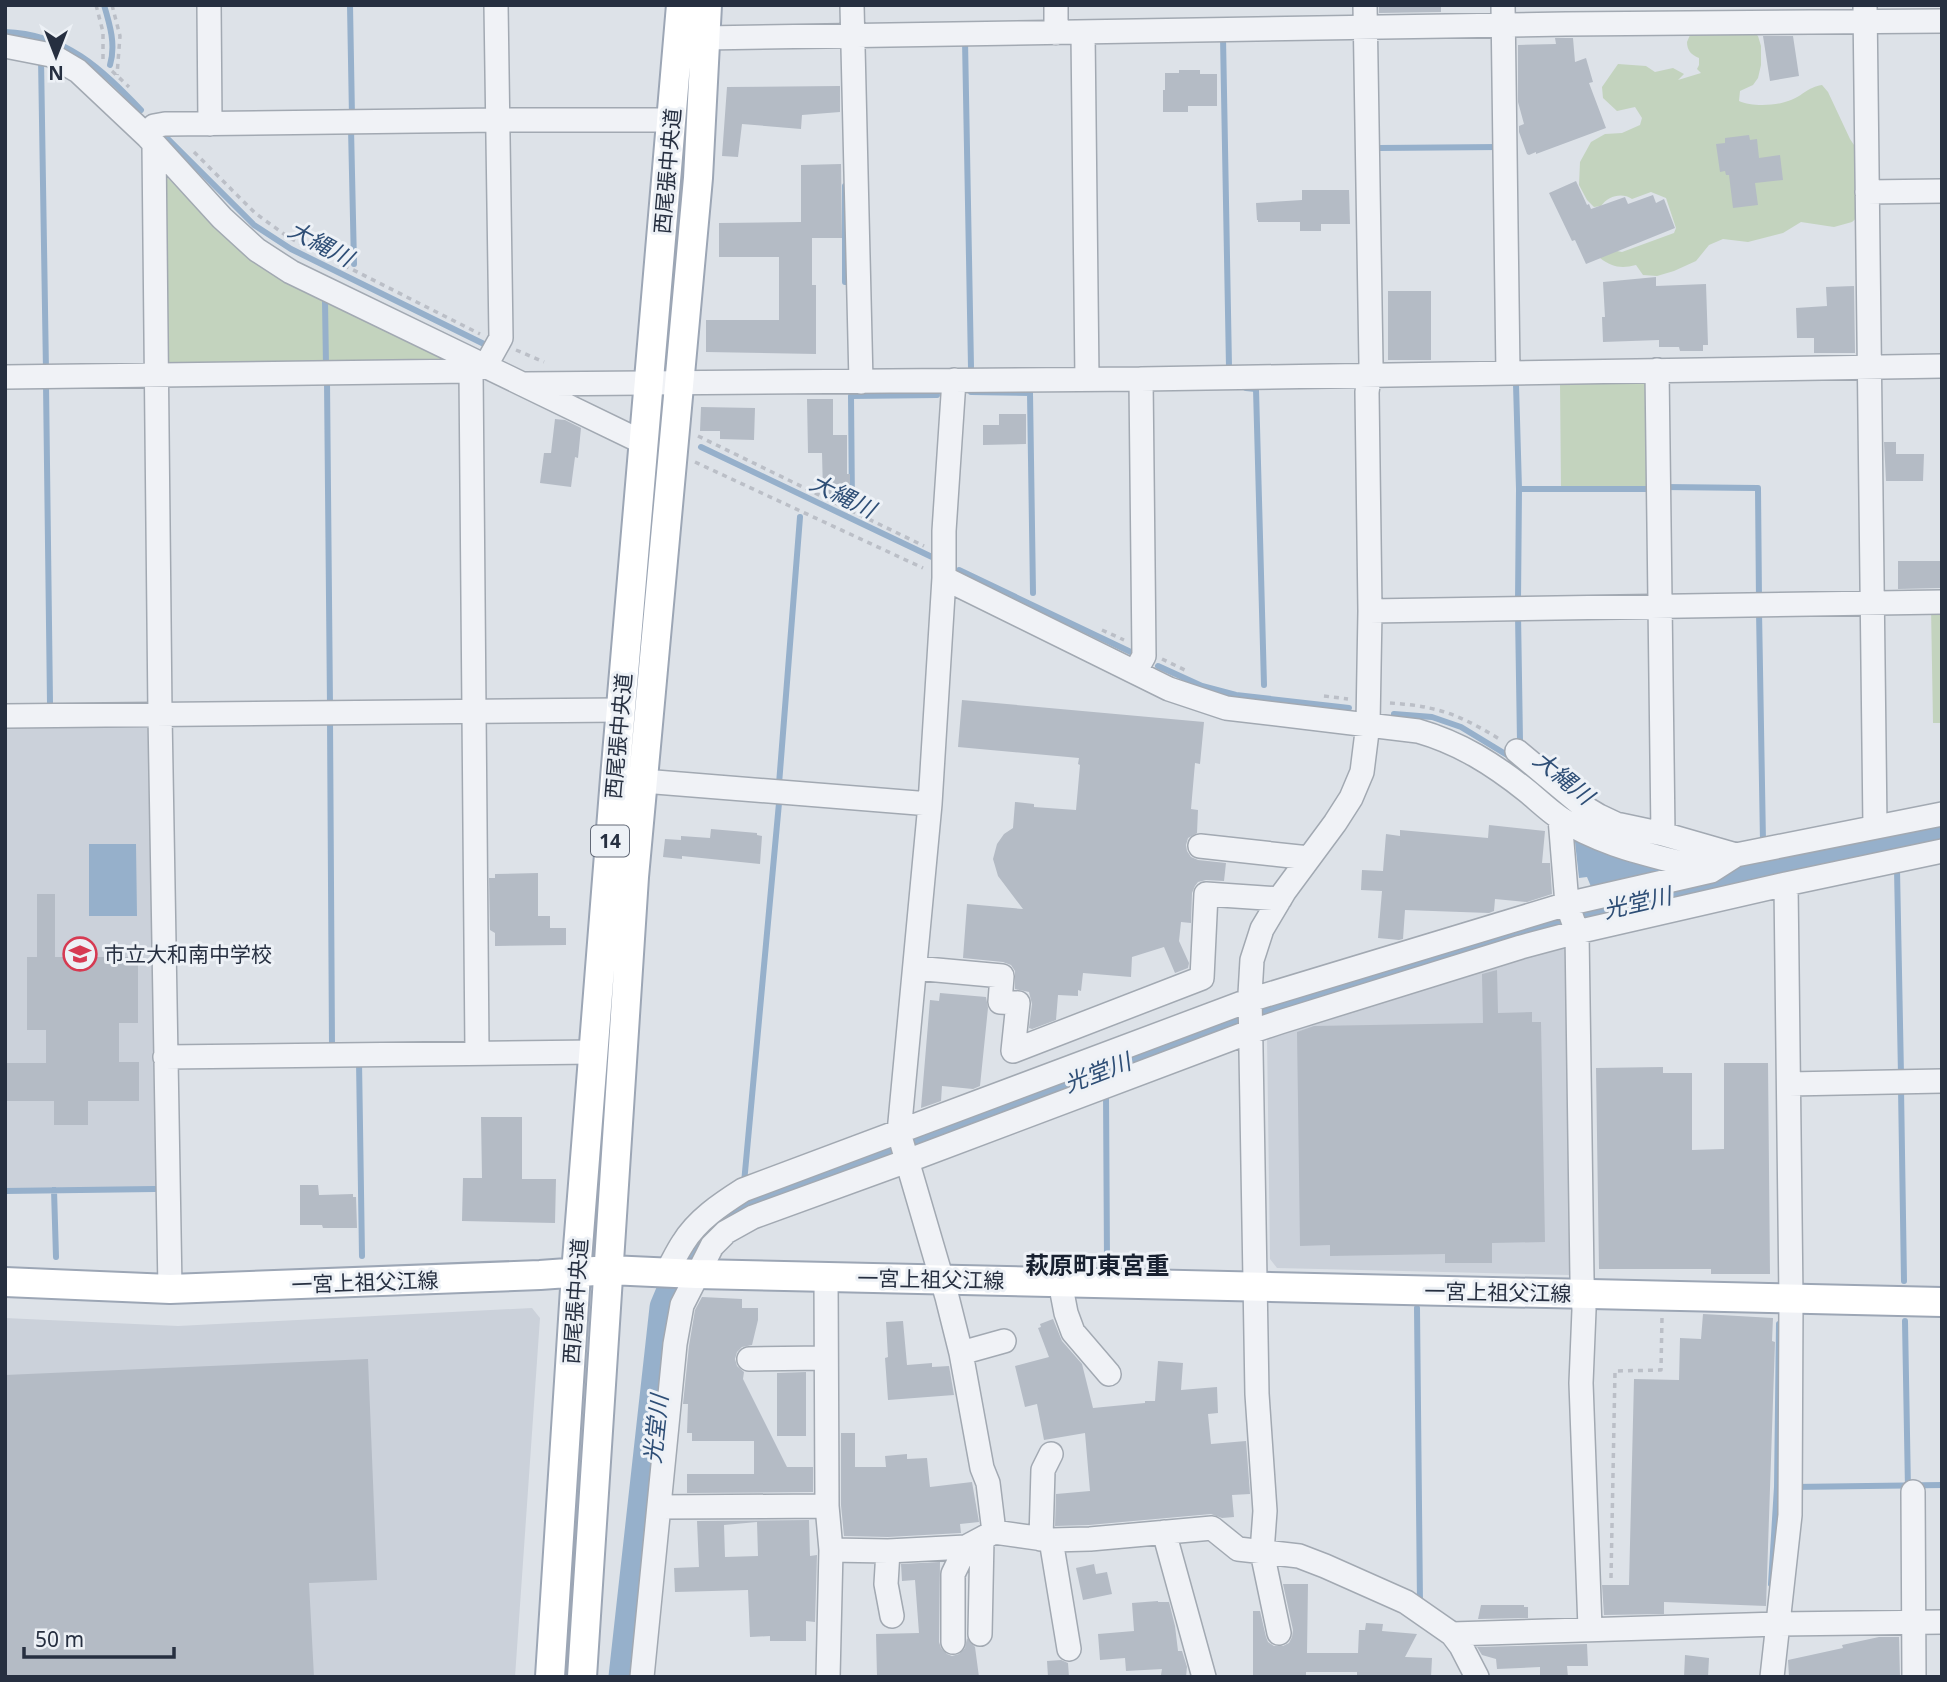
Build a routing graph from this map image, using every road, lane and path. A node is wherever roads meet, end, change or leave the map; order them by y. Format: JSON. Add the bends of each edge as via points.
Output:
{"nodes":[{"id":1,"x":96,"y":5,"type":"edge"},
{"id":2,"x":112,"y":5,"type":"edge"},
{"id":3,"x":209,"y":5,"type":"edge"},
{"id":4,"x":496,"y":5,"type":"edge"},
{"id":5,"x":681,"y":5,"type":"edge"},
{"id":6,"x":707,"y":5,"type":"edge"},
{"id":7,"x":852,"y":5,"type":"edge"},
{"id":8,"x":1056,"y":5,"type":"edge"},
{"id":9,"x":1365,"y":5,"type":"edge"},
{"id":10,"x":1865,"y":14,"type":"edge"},
{"id":11,"x":1503,"y":15,"type":"edge"},
{"id":12,"x":1655,"y":15,"type":"edge"},
{"id":13,"x":1942,"y":21,"type":"edge"},
{"id":14,"x":1366,"y":29,"type":"junction"},
{"id":15,"x":1056,"y":33,"type":"junction"},
{"id":16,"x":1083,"y":33,"type":"junction"},
{"id":17,"x":852,"y":36,"type":"junction"},
{"id":18,"x":704,"y":38,"type":"junction"},
{"id":19,"x":5,"y":46,"type":"edge"},
{"id":20,"x":117,"y":75,"type":"junction"},
{"id":21,"x":135,"y":92,"type":"dead end"},
{"id":22,"x":498,"y":120,"type":"junction"},
{"id":23,"x":672,"y":120,"type":"junction"},
{"id":24,"x":210,"y":124,"type":"junction"},
{"id":25,"x":151,"y":141,"type":"junction"},
{"id":26,"x":192,"y":151,"type":"dead end"},
{"id":27,"x":1942,"y":191,"type":"edge"},
{"id":28,"x":1867,"y":192,"type":"junction"},
{"id":29,"x":498,"y":342,"type":"junction"},
{"id":30,"x":546,"y":363,"type":"dead end"},
{"id":31,"x":1942,"y":366,"type":"edge"},
{"id":32,"x":1869,"y":367,"type":"junction"},
{"id":33,"x":479,"y":368,"type":"junction"},
{"id":34,"x":1657,"y":370,"type":"junction"},
{"id":35,"x":1508,"y":373,"type":"junction"},
{"id":36,"x":157,"y":375,"type":"junction"},
{"id":37,"x":1370,"y":376,"type":"junction"},
{"id":38,"x":5,"y":377,"type":"edge"},
{"id":39,"x":1087,"y":379,"type":"junction"},
{"id":40,"x":1141,"y":379,"type":"junction"},
{"id":41,"x":954,"y":380,"type":"junction"},
{"id":42,"x":649,"y":382,"type":"junction"},
{"id":43,"x":861,"y":382,"type":"junction"},
{"id":44,"x":679,"y":383,"type":"junction"},
{"id":45,"x":525,"y":384,"type":"junction"},
{"id":46,"x":674,"y":438,"type":"junction"},
{"id":47,"x":644,"y":443,"type":"junction"},
{"id":48,"x":944,"y":554,"type":"junction"},
{"id":49,"x":944,"y":578,"type":"junction"},
{"id":50,"x":1942,"y":602,"type":"edge"},
{"id":51,"x":1873,"y":603,"type":"junction"},
{"id":52,"x":1660,"y":606,"type":"junction"},
{"id":53,"x":1370,"y":611,"type":"junction"},
{"id":54,"x":1093,"y":626,"type":"dead end"},
{"id":55,"x":1144,"y":650,"type":"junction"},
{"id":56,"x":1135,"y":672,"type":"junction"},
{"id":57,"x":1195,"y":675,"type":"dead end"},
{"id":58,"x":1321,"y":696,"type":"dead end"},
{"id":59,"x":1368,"y":701,"type":"junction"},
{"id":60,"x":620,"y":710,"type":"junction"},
{"id":61,"x":474,"y":712,"type":"junction"},
{"id":62,"x":160,"y":715,"type":"junction"},
{"id":63,"x":5,"y":716,"type":"edge"},
{"id":64,"x":1368,"y":724,"type":"junction"},
{"id":65,"x":1517,"y":751,"type":"joint"},
{"id":66,"x":643,"y":781,"type":"junction"},
{"id":67,"x":930,"y":804,"type":"junction"},
{"id":68,"x":1942,"y":814,"type":"edge"},
{"id":69,"x":1560,"y":818,"type":"junction"},
{"id":70,"x":1875,"y":827,"type":"junction"},
{"id":71,"x":1662,"y":834,"type":"junction"},
{"id":72,"x":1200,"y":846,"type":"dead end"},
{"id":73,"x":1942,"y":852,"type":"edge"},
{"id":74,"x":1309,"y":858,"type":"junction"},
{"id":75,"x":1724,"y":863,"type":"junction"},
{"id":76,"x":1786,"y":884,"type":"junction"},
{"id":77,"x":1280,"y":898,"type":"junction"},
{"id":78,"x":1568,"y":906,"type":"junction"},
{"id":79,"x":1577,"y":931,"type":"junction"},
{"id":80,"x":915,"y":968,"type":"junction"},
{"id":81,"x":1250,"y":1016,"type":"junction"},
{"id":82,"x":1068,"y":1029,"type":"junction"},
{"id":83,"x":477,"y":1052,"type":"junction"},
{"id":84,"x":594,"y":1052,"type":"junction"},
{"id":85,"x":165,"y":1057,"type":"junction"},
{"id":86,"x":1082,"y":1063,"type":"junction"},
{"id":87,"x":1942,"y":1081,"type":"edge"},
{"id":88,"x":1789,"y":1084,"type":"junction"},
{"id":89,"x":903,"y":1147,"type":"junction"},
{"id":90,"x":609,"y":1270,"type":"junction"},
{"id":91,"x":576,"y":1273,"type":"junction"},
{"id":92,"x":682,"y":1274,"type":"junction"},
{"id":93,"x":826,"y":1277,"type":"junction"},
{"id":94,"x":943,"y":1280,"type":"junction"},
{"id":95,"x":5,"y":1282,"type":"edge"},
{"id":96,"x":1060,"y":1282,"type":"junction"},
{"id":97,"x":1256,"y":1287,"type":"junction"},
{"id":98,"x":170,"y":1289,"type":"junction"},
{"id":99,"x":1583,"y":1294,"type":"junction"},
{"id":100,"x":1791,"y":1299,"type":"junction"},
{"id":101,"x":1942,"y":1302,"type":"edge"},
{"id":102,"x":1662,"y":1311,"type":"dead end"},
{"id":103,"x":1004,"y":1340,"type":"dead end"},
{"id":104,"x":961,"y":1353,"type":"junction"},
{"id":105,"x":826,"y":1358,"type":"junction"},
{"id":106,"x":750,"y":1359,"type":"dead end"},
{"id":107,"x":1109,"y":1374,"type":"dead end"},
{"id":108,"x":1051,"y":1454,"type":"dead end"},
{"id":109,"x":1913,"y":1492,"type":"dead end"},
{"id":110,"x":827,"y":1506,"type":"junction"},
{"id":111,"x":659,"y":1507,"type":"junction"},
{"id":112,"x":1164,"y":1532,"type":"junction"},
{"id":113,"x":981,"y":1539,"type":"junction"},
{"id":114,"x":1046,"y":1540,"type":"junction"},
{"id":115,"x":831,"y":1550,"type":"junction"},
{"id":116,"x":888,"y":1551,"type":"junction"},
{"id":117,"x":1262,"y":1552,"type":"junction"},
{"id":118,"x":1611,"y":1580,"type":"dead end"},
{"id":119,"x":892,"y":1616,"type":"dead end"},
{"id":120,"x":1914,"y":1622,"type":"junction"},
{"id":121,"x":1942,"y":1622,"type":"edge"},
{"id":122,"x":1779,"y":1624,"type":"junction"},
{"id":123,"x":1590,"y":1628,"type":"junction"},
{"id":124,"x":1279,"y":1633,"type":"dead end"},
{"id":125,"x":980,"y":1634,"type":"dead end"},
{"id":126,"x":1451,"y":1634,"type":"junction"},
{"id":127,"x":953,"y":1642,"type":"dead end"},
{"id":128,"x":1069,"y":1649,"type":"dead end"},
{"id":129,"x":550,"y":1677,"type":"edge"},
{"id":130,"x":582,"y":1677,"type":"edge"},
{"id":131,"x":642,"y":1677,"type":"edge"},
{"id":132,"x":828,"y":1677,"type":"edge"},
{"id":133,"x":1204,"y":1677,"type":"edge"},
{"id":134,"x":1477,"y":1677,"type":"edge"},
{"id":135,"x":1772,"y":1677,"type":"edge"},
{"id":136,"x":1914,"y":1677,"type":"edge"}],
"edges":[{"from":1,"to":20,"type":"path","via":[[103,32],[101,62]]},
{"from":2,"to":20,"type":"path","via":[[120,36]]},
{"from":3,"to":24,"type":"street"},
{"from":4,"to":22,"type":"street"},
{"from":5,"to":23,"type":"main road","name":"西尾張中央道","number":"14"},
{"from":6,"to":18,"type":"main road","name":"西尾張中央道","number":"14"},
{"from":7,"to":17,"type":"street"},
{"from":8,"to":15,"type":"street"},
{"from":9,"to":14,"type":"street"},
{"from":10,"to":12,"type":"street"},
{"from":10,"to":13,"type":"street"},
{"from":10,"to":28,"type":"street"},
{"from":11,"to":12,"type":"street"},
{"from":11,"to":14,"type":"street"},
{"from":11,"to":35,"type":"street"},
{"from":14,"to":16,"type":"street"},
{"from":14,"to":37,"type":"street"},
{"from":15,"to":16,"type":"street"},
{"from":15,"to":17,"type":"street"},
{"from":16,"to":39,"type":"street"},
{"from":17,"to":18,"type":"street"},
{"from":17,"to":43,"type":"street"},
{"from":18,"to":44,"type":"main road","name":"西尾張中央道","number":"14","via":[[698,178]]},
{"from":19,"to":25,"type":"street","via":[[51,55],[78,71]]},
{"from":20,"to":21,"type":"path"},
{"from":22,"to":23,"type":"street"},
{"from":22,"to":24,"type":"street"},
{"from":22,"to":29,"type":"street"},
{"from":23,"to":42,"type":"main road","name":"西尾張中央道","number":"14"},
{"from":24,"to":25,"type":"street","via":[[154,126]]},
{"from":25,"to":33,"type":"street","via":[[257,250]]},
{"from":25,"to":36,"type":"street"},
{"from":26,"to":29,"type":"path","via":[[255,213],[288,237]]},
{"from":27,"to":28,"type":"street"},
{"from":28,"to":32,"type":"street"},
{"from":29,"to":30,"type":"path"},
{"from":29,"to":33,"type":"street"},
{"from":31,"to":32,"type":"street"},
{"from":32,"to":34,"type":"street"},
{"from":32,"to":51,"type":"street"},
{"from":33,"to":36,"type":"street"},
{"from":33,"to":45,"type":"street"},
{"from":33,"to":61,"type":"street"},
{"from":34,"to":35,"type":"street"},
{"from":34,"to":52,"type":"street"},
{"from":35,"to":37,"type":"street"},
{"from":36,"to":38,"type":"street"},
{"from":36,"to":62,"type":"street"},
{"from":37,"to":40,"type":"street"},
{"from":37,"to":53,"type":"street"},
{"from":39,"to":40,"type":"street"},
{"from":39,"to":41,"type":"street"},
{"from":40,"to":55,"type":"street"},
{"from":41,"to":43,"type":"street"},
{"from":41,"to":48,"type":"street"},
{"from":42,"to":44,"type":"street"},
{"from":42,"to":45,"type":"street"},
{"from":42,"to":47,"type":"main road","name":"西尾張中央道","number":"14"},
{"from":43,"to":44,"type":"street"},
{"from":44,"to":46,"type":"main road","name":"西尾張中央道","number":"14"},
{"from":45,"to":47,"type":"street"},
{"from":46,"to":48,"type":"path"},
{"from":46,"to":49,"type":"path"},
{"from":46,"to":66,"type":"main road","name":"西尾張中央道","number":"14"},
{"from":47,"to":60,"type":"main road","name":"西尾張中央道","number":"14"},
{"from":48,"to":49,"type":"street"},
{"from":49,"to":56,"type":"street"},
{"from":49,"to":67,"type":"street"},
{"from":50,"to":51,"type":"street"},
{"from":51,"to":52,"type":"street"},
{"from":51,"to":70,"type":"street"},
{"from":52,"to":53,"type":"street"},
{"from":52,"to":71,"type":"street"},
{"from":53,"to":59,"type":"street"},
{"from":54,"to":55,"type":"path"},
{"from":55,"to":56,"type":"street"},
{"from":55,"to":57,"type":"path"},
{"from":56,"to":64,"type":"street","via":[[1226,708]]},
{"from":58,"to":59,"type":"path"},
{"from":59,"to":64,"type":"street"},
{"from":59,"to":65,"type":"path","via":[[1443,711]]},
{"from":60,"to":61,"type":"street"},
{"from":60,"to":84,"type":"main road","name":"西尾張中央道","number":"14"},
{"from":61,"to":62,"type":"street"},
{"from":61,"to":83,"type":"street"},
{"from":62,"to":63,"type":"street"},
{"from":62,"to":85,"type":"street"},
{"from":64,"to":69,"type":"street","via":[[1419,731],[1471,751]]},
{"from":64,"to":74,"type":"street","via":[[1362,772],[1335,823]]},
{"from":65,"to":71,"type":"street","via":[[1584,807],[1616,824]]},
{"from":66,"to":67,"type":"street"},
{"from":66,"to":90,"type":"main road","name":"西尾張中央道","number":"14"},
{"from":67,"to":80,"type":"street"},
{"from":68,"to":70,"type":"street"},
{"from":69,"to":75,"type":"street","via":[[1599,839]]},
{"from":69,"to":78,"type":"street"},
{"from":70,"to":75,"type":"street"},
{"from":71,"to":75,"type":"street"},
{"from":72,"to":74,"type":"street"},
{"from":73,"to":76,"type":"street"},
{"from":74,"to":77,"type":"street"},
{"from":75,"to":78,"type":"street"},
{"from":76,"to":79,"type":"street"},
{"from":76,"to":88,"type":"street"},
{"from":77,"to":81,"type":"street","via":[[1262,929],[1252,960]]},
{"from":77,"to":82,"type":"street","via":[[1206,894],[1202,978]]},
{"from":78,"to":79,"type":"street"},
{"from":78,"to":81,"type":"street"},
{"from":79,"to":81,"type":"street","via":[[1397,985]]},
{"from":79,"to":99,"type":"street"},
{"from":80,"to":82,"type":"street","via":[[1002,976],[1000,1002],[1018,1003],[1013,1051]]},
{"from":80,"to":89,"type":"street"},
{"from":81,"to":86,"type":"street"},
{"from":81,"to":89,"type":"street"},
{"from":81,"to":97,"type":"street"},
{"from":82,"to":86,"type":"street"},
{"from":83,"to":84,"type":"street"},
{"from":83,"to":85,"type":"street"},
{"from":84,"to":91,"type":"main road","name":"西尾張中央道","number":"14"},
{"from":85,"to":98,"type":"street"},
{"from":86,"to":89,"type":"street"},
{"from":87,"to":88,"type":"street"},
{"from":88,"to":100,"type":"street"},
{"from":89,"to":92,"type":"street","via":[[726,1232]]},
{"from":89,"to":94,"type":"street"},
{"from":90,"to":91,"type":"main road","name":"一宮上祖父江線"},
{"from":90,"to":92,"type":"main road","name":"一宮上祖父江線"},
{"from":90,"to":130,"type":"main road","name":"西尾張中央道","number":"14"},
{"from":91,"to":98,"type":"main road","name":"一宮上祖父江線"},
{"from":91,"to":129,"type":"main road","name":"西尾張中央道","number":"14"},
{"from":92,"to":93,"type":"main road","name":"一宮上祖父江線"},
{"from":92,"to":111,"type":"street"},
{"from":93,"to":94,"type":"main road","name":"一宮上祖父江線"},
{"from":93,"to":105,"type":"street"},
{"from":94,"to":96,"type":"main road","name":"一宮上祖父江線"},
{"from":94,"to":104,"type":"street"},
{"from":95,"to":98,"type":"main road","name":"一宮上祖父江線"},
{"from":96,"to":97,"type":"main road","name":"一宮上祖父江線"},
{"from":96,"to":107,"type":"street","via":[[1073,1332]]},
{"from":97,"to":99,"type":"main road","name":"一宮上祖父江線"},
{"from":97,"to":117,"type":"street","via":[[1265,1511]]},
{"from":99,"to":100,"type":"main road","name":"一宮上祖父江線"},
{"from":99,"to":123,"type":"street","via":[[1581,1384]]},
{"from":100,"to":101,"type":"main road","name":"一宮上祖父江線"},
{"from":100,"to":122,"type":"street","via":[[1790,1515]]},
{"from":102,"to":118,"type":"path","via":[[1661,1370],[1615,1371]]},
{"from":103,"to":104,"type":"street"},
{"from":104,"to":113,"type":"street","via":[[988,1483]]},
{"from":105,"to":106,"type":"street"},
{"from":105,"to":110,"type":"street"},
{"from":108,"to":114,"type":"street","via":[[1043,1470]]},
{"from":109,"to":120,"type":"street"},
{"from":110,"to":111,"type":"street"},
{"from":110,"to":115,"type":"street"},
{"from":111,"to":131,"type":"street"},
{"from":112,"to":114,"type":"street"},
{"from":112,"to":117,"type":"street","via":[[1212,1528],[1238,1549]]},
{"from":112,"to":133,"type":"street"},
{"from":113,"to":114,"type":"street"},
{"from":113,"to":116,"type":"street"},
{"from":113,"to":125,"type":"street"},
{"from":113,"to":127,"type":"street","via":[[953,1574]]},
{"from":114,"to":128,"type":"street"},
{"from":115,"to":116,"type":"street"},
{"from":115,"to":132,"type":"street"},
{"from":116,"to":119,"type":"street"},
{"from":117,"to":124,"type":"street"},
{"from":117,"to":126,"type":"street","via":[[1299,1556],[1325,1566],[1406,1602]]},
{"from":120,"to":121,"type":"street"},
{"from":120,"to":122,"type":"street"},
{"from":120,"to":136,"type":"street"},
{"from":122,"to":123,"type":"street"},
{"from":122,"to":135,"type":"street"},
{"from":123,"to":126,"type":"street"},
{"from":126,"to":134,"type":"street"}]}
